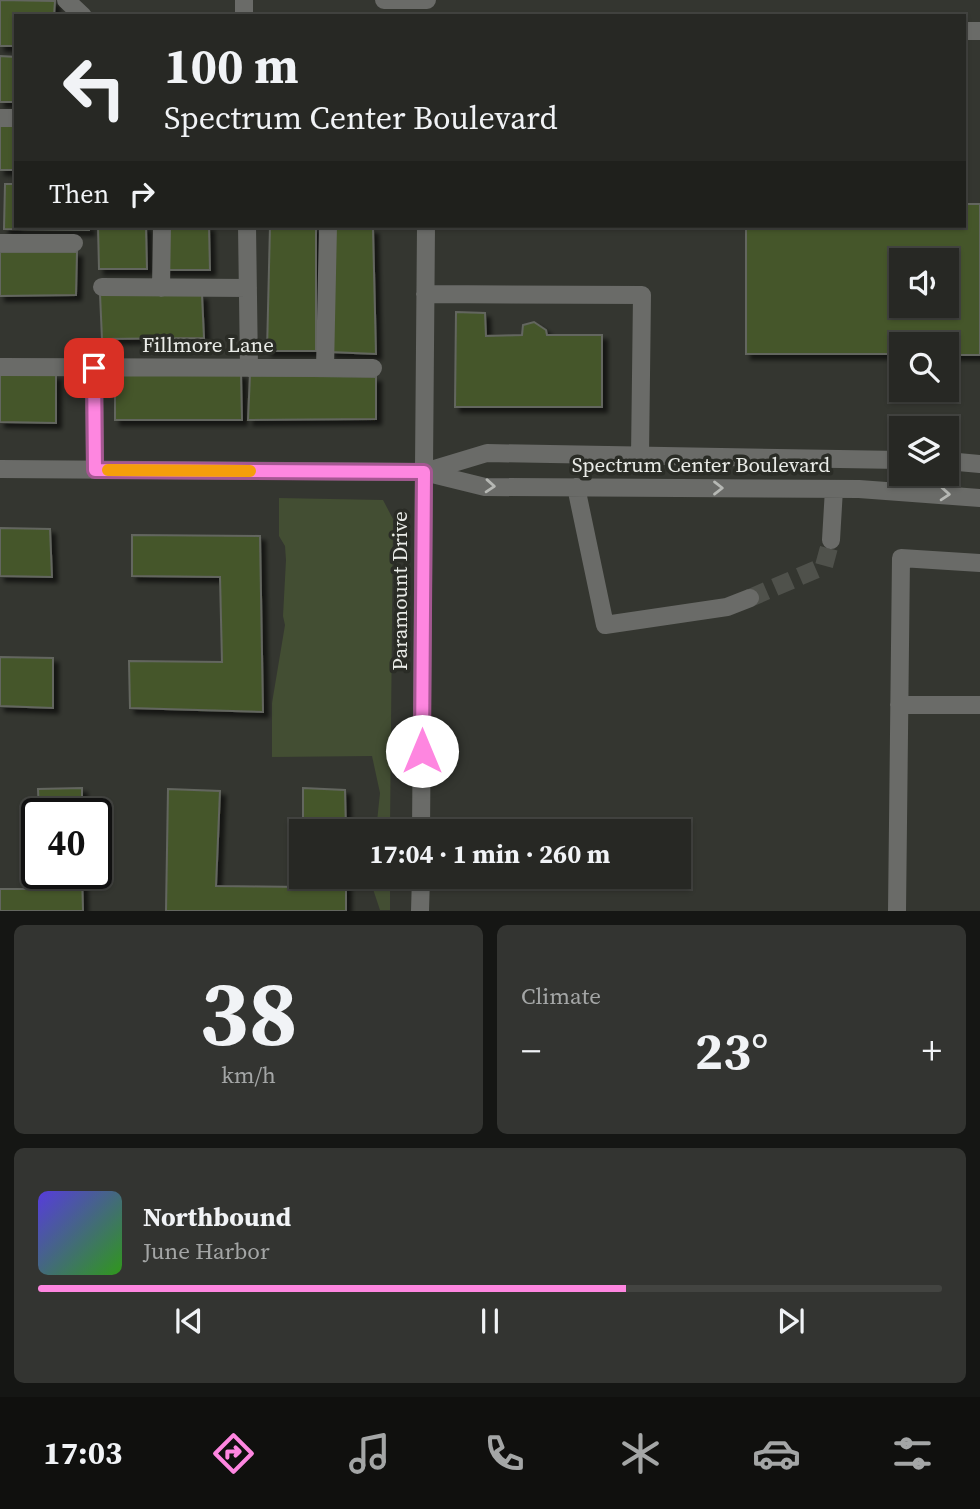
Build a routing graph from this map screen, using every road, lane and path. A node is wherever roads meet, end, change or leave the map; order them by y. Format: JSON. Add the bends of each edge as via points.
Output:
{"nodes":[{"id":1,"x":66,"y":0,"type":"edge"},
{"id":2,"x":384,"y":0,"type":"edge"},
{"id":3,"x":427,"y":0,"type":"edge"},
{"id":4,"x":81,"y":14,"type":"edge"},
{"id":5,"x":162,"y":228,"type":"edge"},
{"id":6,"x":247,"y":228,"type":"edge"},
{"id":7,"x":328,"y":228,"type":"edge"},
{"id":8,"x":426,"y":228,"type":"edge"},
{"id":9,"x":0,"y":243,"type":"edge"},
{"id":10,"x":74,"y":243,"type":"dead end"},
{"id":11,"x":102,"y":287,"type":"dead end"},
{"id":12,"x":161,"y":288,"type":"junction"},
{"id":13,"x":248,"y":288,"type":"junction"},
{"id":14,"x":425,"y":294,"type":"junction"},
{"id":15,"x":0,"y":367,"type":"edge"},
{"id":16,"x":94,"y":368,"type":"junction"},
{"id":17,"x":249,"y":368,"type":"junction"},
{"id":18,"x":325,"y":368,"type":"junction"},
{"id":19,"x":373,"y":368,"type":"dead end"},
{"id":20,"x":640,"y":456,"type":"junction"},
{"id":21,"x":889,"y":460,"type":"edge"},
{"id":22,"x":959,"y":462,"type":"edge"},
{"id":23,"x":980,"y":464,"type":"edge"},
{"id":24,"x":0,"y":470,"type":"edge"},
{"id":25,"x":95,"y":470,"type":"junction"},
{"id":26,"x":424,"y":472,"type":"junction"},
{"id":27,"x":576,"y":487,"type":"junction"},
{"id":28,"x":834,"y":489,"type":"junction"},
{"id":29,"x":980,"y":498,"type":"edge"},
{"id":30,"x":831,"y":540,"type":"tunnel mouth"},
{"id":31,"x":980,"y":563,"type":"edge"},
{"id":32,"x":750,"y":598,"type":"tunnel mouth"},
{"id":33,"x":899,"y":705,"type":"junction"},
{"id":34,"x":980,"y":705,"type":"edge"},
{"id":35,"x":421,"y":819,"type":"edge"},
{"id":36,"x":421,"y":889,"type":"edge"},
{"id":37,"x":420,"y":911,"type":"edge"},
{"id":38,"x":897,"y":911,"type":"edge"}],
"edges":[{"from":1,"to":4,"type":"street"},
{"from":2,"to":3,"type":"street"},
{"from":5,"to":12,"type":"street"},
{"from":6,"to":13,"type":"street"},
{"from":7,"to":18,"type":"street"},
{"from":8,"to":14,"type":"street","name":"Paramount Drive"},
{"from":9,"to":10,"type":"street"},
{"from":11,"to":12,"type":"street"},
{"from":12,"to":13,"type":"street"},
{"from":13,"to":17,"type":"street"},
{"from":14,"to":20,"type":"street","via":[[642,295]]},
{"from":14,"to":26,"type":"street","name":"Paramount Drive"},
{"from":15,"to":16,"type":"street","name":"Fillmore Lane"},
{"from":16,"to":17,"type":"street","name":"Fillmore Lane"},
{"from":16,"to":25,"type":"street"},
{"from":17,"to":18,"type":"street","name":"Fillmore Lane"},
{"from":18,"to":19,"type":"street","name":"Fillmore Lane"},
{"from":20,"to":21,"type":"street","name":"Spectrum Center Boulevard"},
{"from":20,"to":26,"type":"street","name":"Spectrum Center Boulevard","via":[[487,453]]},
{"from":22,"to":23,"type":"street"},
{"from":24,"to":25,"type":"street","name":"Spectrum Center Boulevard"},
{"from":25,"to":26,"type":"street","name":"Spectrum Center Boulevard"},
{"from":26,"to":27,"type":"street","name":"Spectrum Center Boulevard","one_way":true,"via":[[485,487]]},
{"from":26,"to":35,"type":"street","name":"Paramount Drive"},
{"from":27,"to":28,"type":"street","name":"Spectrum Center Boulevard","one_way":true},
{"from":27,"to":32,"type":"street","via":[[605,625],[727,607]]},
{"from":28,"to":29,"type":"street","name":"Spectrum Center Boulevard","one_way":true},
{"from":28,"to":30,"type":"street"},
{"from":31,"to":33,"type":"street","via":[[901,558]]},
{"from":33,"to":34,"type":"street"},
{"from":33,"to":38,"type":"street"},
{"from":36,"to":37,"type":"street"}]}
